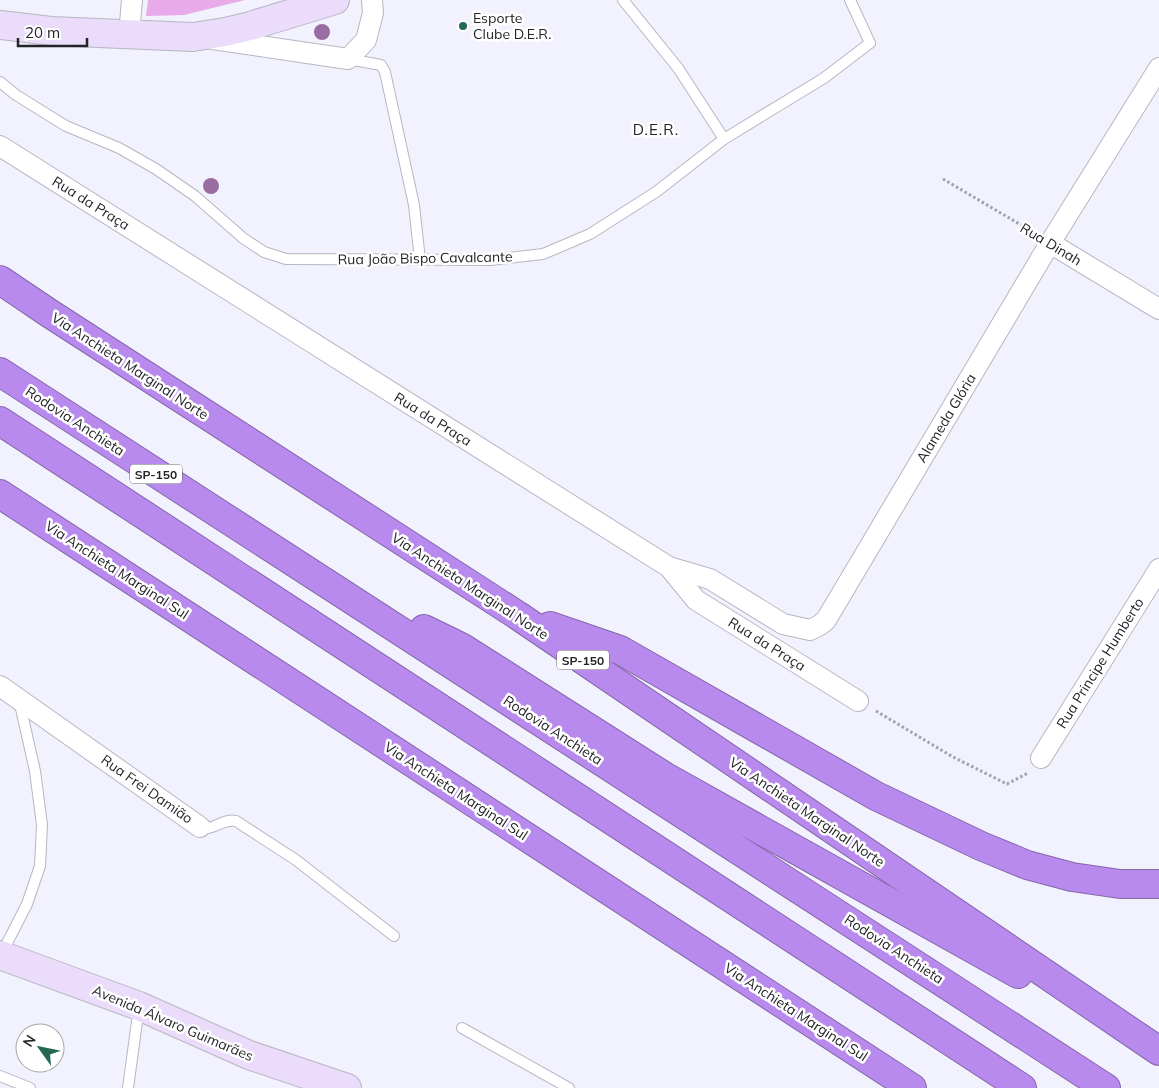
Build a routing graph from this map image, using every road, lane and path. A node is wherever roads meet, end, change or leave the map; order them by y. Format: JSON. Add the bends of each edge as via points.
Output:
{"nodes":[{"id":1,"x":132,"y":0,"type":"edge"},
{"id":2,"x":335,"y":0,"type":"edge"},
{"id":3,"x":372,"y":0,"type":"edge"},
{"id":4,"x":623,"y":0,"type":"edge"},
{"id":5,"x":850,"y":0,"type":"edge"},
{"id":6,"x":0,"y":25,"type":"edge"},
{"id":7,"x":129,"y":35,"type":"junction"},
{"id":8,"x":193,"y":36,"type":"junction"},
{"id":9,"x":348,"y":59,"type":"junction"},
{"id":10,"x":1159,"y":68,"type":"edge"},
{"id":11,"x":0,"y":82,"type":"edge"},
{"id":12,"x":724,"y":139,"type":"junction"},
{"id":13,"x":0,"y":146,"type":"edge"},
{"id":14,"x":943,"y":179,"type":"dead end"},
{"id":15,"x":1050,"y":243,"type":"junction"},
{"id":16,"x":420,"y":260,"type":"junction"},
{"id":17,"x":0,"y":280,"type":"edge"},
{"id":18,"x":1159,"y":309,"type":"edge"},
{"id":19,"x":0,"y":372,"type":"edge"},
{"id":20,"x":0,"y":422,"type":"edge"},
{"id":21,"x":0,"y":494,"type":"edge"},
{"id":22,"x":670,"y":567,"type":"junction"},
{"id":23,"x":1159,"y":569,"type":"edge"},
{"id":24,"x":312,"y":575,"type":"junction"},
{"id":25,"x":517,"y":615,"type":"junction"},
{"id":26,"x":0,"y":686,"type":"edge"},
{"id":27,"x":19,"y":699,"type":"junction"},
{"id":28,"x":858,"y":701,"type":"joint"},
{"id":29,"x":1041,"y":758,"type":"joint"},
{"id":30,"x":200,"y":827,"type":"joint"},
{"id":31,"x":1159,"y":884,"type":"edge"},
{"id":32,"x":394,"y":936,"type":"dead end"},
{"id":33,"x":0,"y":955,"type":"edge"},
{"id":34,"x":139,"y":1006,"type":"junction"},
{"id":35,"x":462,"y":1028,"type":"dead end"},
{"id":36,"x":1159,"y":1052,"type":"edge"},
{"id":37,"x":0,"y":1076,"type":"edge"},
{"id":38,"x":30,"y":1088,"type":"edge"},
{"id":39,"x":128,"y":1088,"type":"edge"},
{"id":40,"x":347,"y":1088,"type":"edge"},
{"id":41,"x":569,"y":1088,"type":"edge"},
{"id":42,"x":912,"y":1088,"type":"edge"},
{"id":43,"x":1022,"y":1088,"type":"edge"},
{"id":44,"x":1106,"y":1088,"type":"edge"}],
"edges":[{"from":1,"to":7,"type":"street"},
{"from":2,"to":8,"type":"street","via":[[250,26]]},
{"from":3,"to":9,"type":"street","via":[[373,13],[366,40]]},
{"from":4,"to":12,"type":"lane","via":[[678,68]]},
{"from":5,"to":12,"type":"lane","name":"Rua João Bispo Cavalcante","via":[[870,43],[824,78]]},
{"from":6,"to":7,"type":"street"},
{"from":7,"to":8,"type":"street"},
{"from":8,"to":9,"type":"street"},
{"from":9,"to":16,"type":"lane","via":[[381,65],[385,72],[414,205]]},
{"from":10,"to":15,"type":"street","name":"Alameda Glória"},
{"from":11,"to":16,"type":"lane","name":"Rua João Bispo Cavalcante","via":[[66,126],[119,148],[156,169],[264,252],[286,259]]},
{"from":12,"to":16,"type":"lane","name":"Rua João Bispo Cavalcante","via":[[656,192],[590,234],[543,254],[490,260]]},
{"from":13,"to":22,"type":"street","name":"Rua da Praça"},
{"from":14,"to":15,"type":"path","name":"Rua Dinah"},
{"from":15,"to":18,"type":"street","name":"Rua Dinah"},
{"from":15,"to":22,"type":"street","name":"Alameda Glória","via":[[826,620],[810,630],[783,624],[710,579]]},
{"from":17,"to":25,"type":"highway","name":"Via Anchieta Marginal Norte","number":"SP-150"},
{"from":19,"to":24,"type":"highway","name":"Rodovia Anchieta","number":"SP-150"},
{"from":20,"to":43,"type":"highway","number":"SP-150"},
{"from":21,"to":42,"type":"highway","name":"Via Anchieta Marginal Sul"},
{"from":22,"to":28,"type":"street","name":"Rua da Praça","via":[[696,600]]},
{"from":23,"to":29,"type":"street","name":"Rua Principe Humberto"},
{"from":24,"to":36,"type":"highway","via":[[461,647],[664,776]]},
{"from":24,"to":44,"type":"highway","name":"Rodovia Anchieta","number":"SP-150"},
{"from":25,"to":31,"type":"highway","via":[[620,650],[876,796],[981,846],[1027,865],[1072,877],[1120,884]]},
{"from":25,"to":36,"type":"highway","name":"Via Anchieta Marginal Norte","number":"SP-150"},
{"from":26,"to":27,"type":"street","name":"Rua Frei Damião"},
{"from":27,"to":30,"type":"street","name":"Rua Frei Damião"},
{"from":27,"to":33,"type":"lane","via":[[35,772],[42,825],[40,866],[27,904]]},
{"from":28,"to":29,"type":"path","via":[[953,757],[1007,784],[1030,772]]},
{"from":30,"to":32,"type":"lane","name":"Rua Frei Damião","via":[[210,828],[225,821],[236,821],[296,860]]},
{"from":33,"to":34,"type":"street","name":"Avenida Álvaro Guimarães"},
{"from":34,"to":39,"type":"lane"},
{"from":34,"to":40,"type":"street","name":"Avenida Álvaro Guimarães","via":[[249,1055]]},
{"from":35,"to":41,"type":"lane"},
{"from":37,"to":38,"type":"lane"}]}
